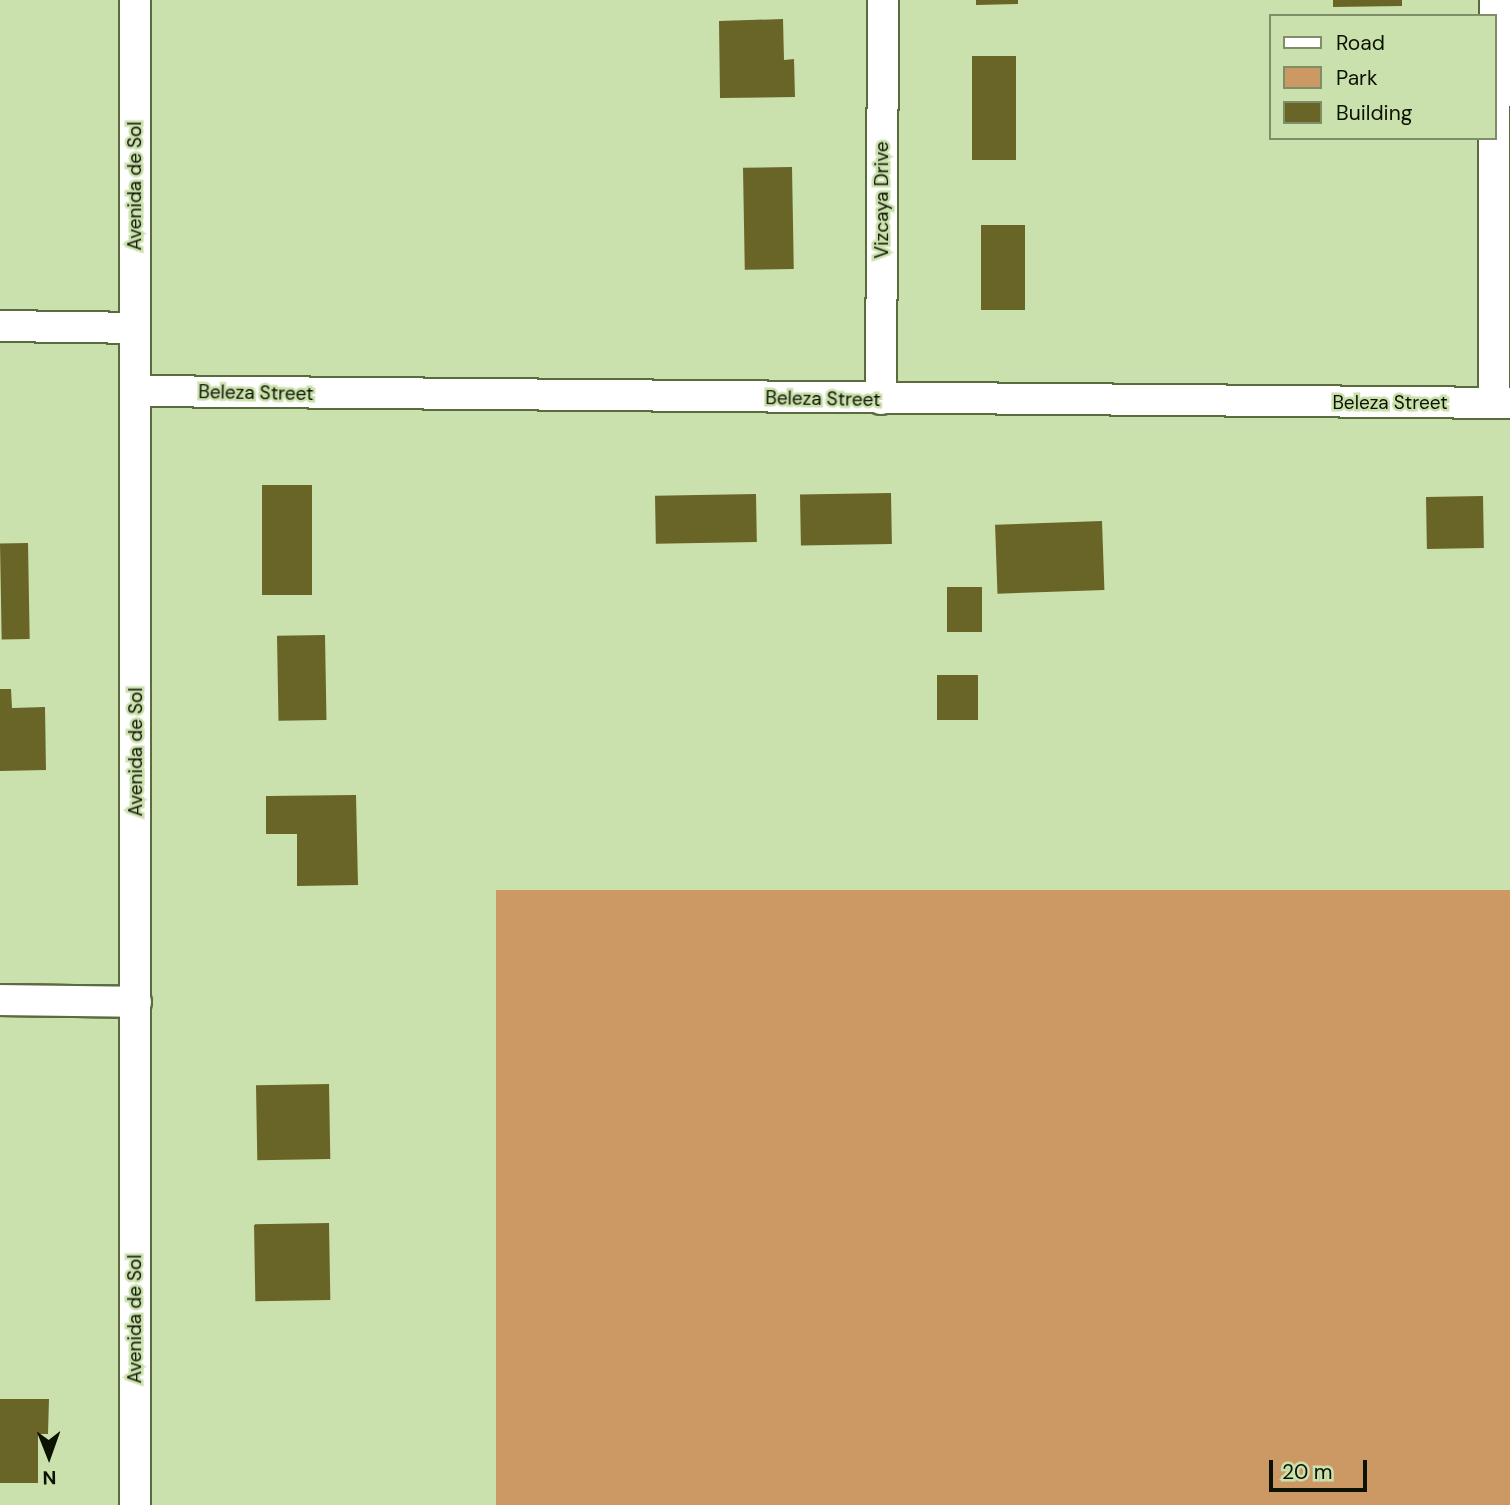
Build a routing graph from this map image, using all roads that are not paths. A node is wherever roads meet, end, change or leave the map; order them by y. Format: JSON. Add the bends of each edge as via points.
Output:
{"nodes":[{"id":1,"x":135,"y":0,"type":"edge"},
{"id":2,"x":883,"y":0,"type":"edge"},
{"id":3,"x":1496,"y":58,"type":"edge"},
{"id":4,"x":0,"y":326,"type":"edge"},
{"id":5,"x":135,"y":328,"type":"junction"},
{"id":6,"x":136,"y":391,"type":"junction"},
{"id":7,"x":881,"y":399,"type":"junction"},
{"id":8,"x":1502,"y":403,"type":"edge"},
{"id":9,"x":0,"y":1000,"type":"edge"},
{"id":10,"x":136,"y":1002,"type":"junction"},
{"id":11,"x":135,"y":1505,"type":"edge"}],
"edges":[{"from":1,"to":5,"type":"street","name":"Avenida de Sol"},
{"from":2,"to":7,"type":"street","name":"Vizcaya Drive"},
{"from":3,"to":8,"type":"street"},
{"from":4,"to":5,"type":"street"},
{"from":5,"to":6,"type":"street","name":"Avenida de Sol"},
{"from":6,"to":7,"type":"street","name":"Beleza Street"},
{"from":6,"to":10,"type":"street","name":"Avenida de Sol"},
{"from":7,"to":8,"type":"street","name":"Beleza Street"},
{"from":9,"to":10,"type":"street"},
{"from":10,"to":11,"type":"street","name":"Avenida de Sol"}]}
